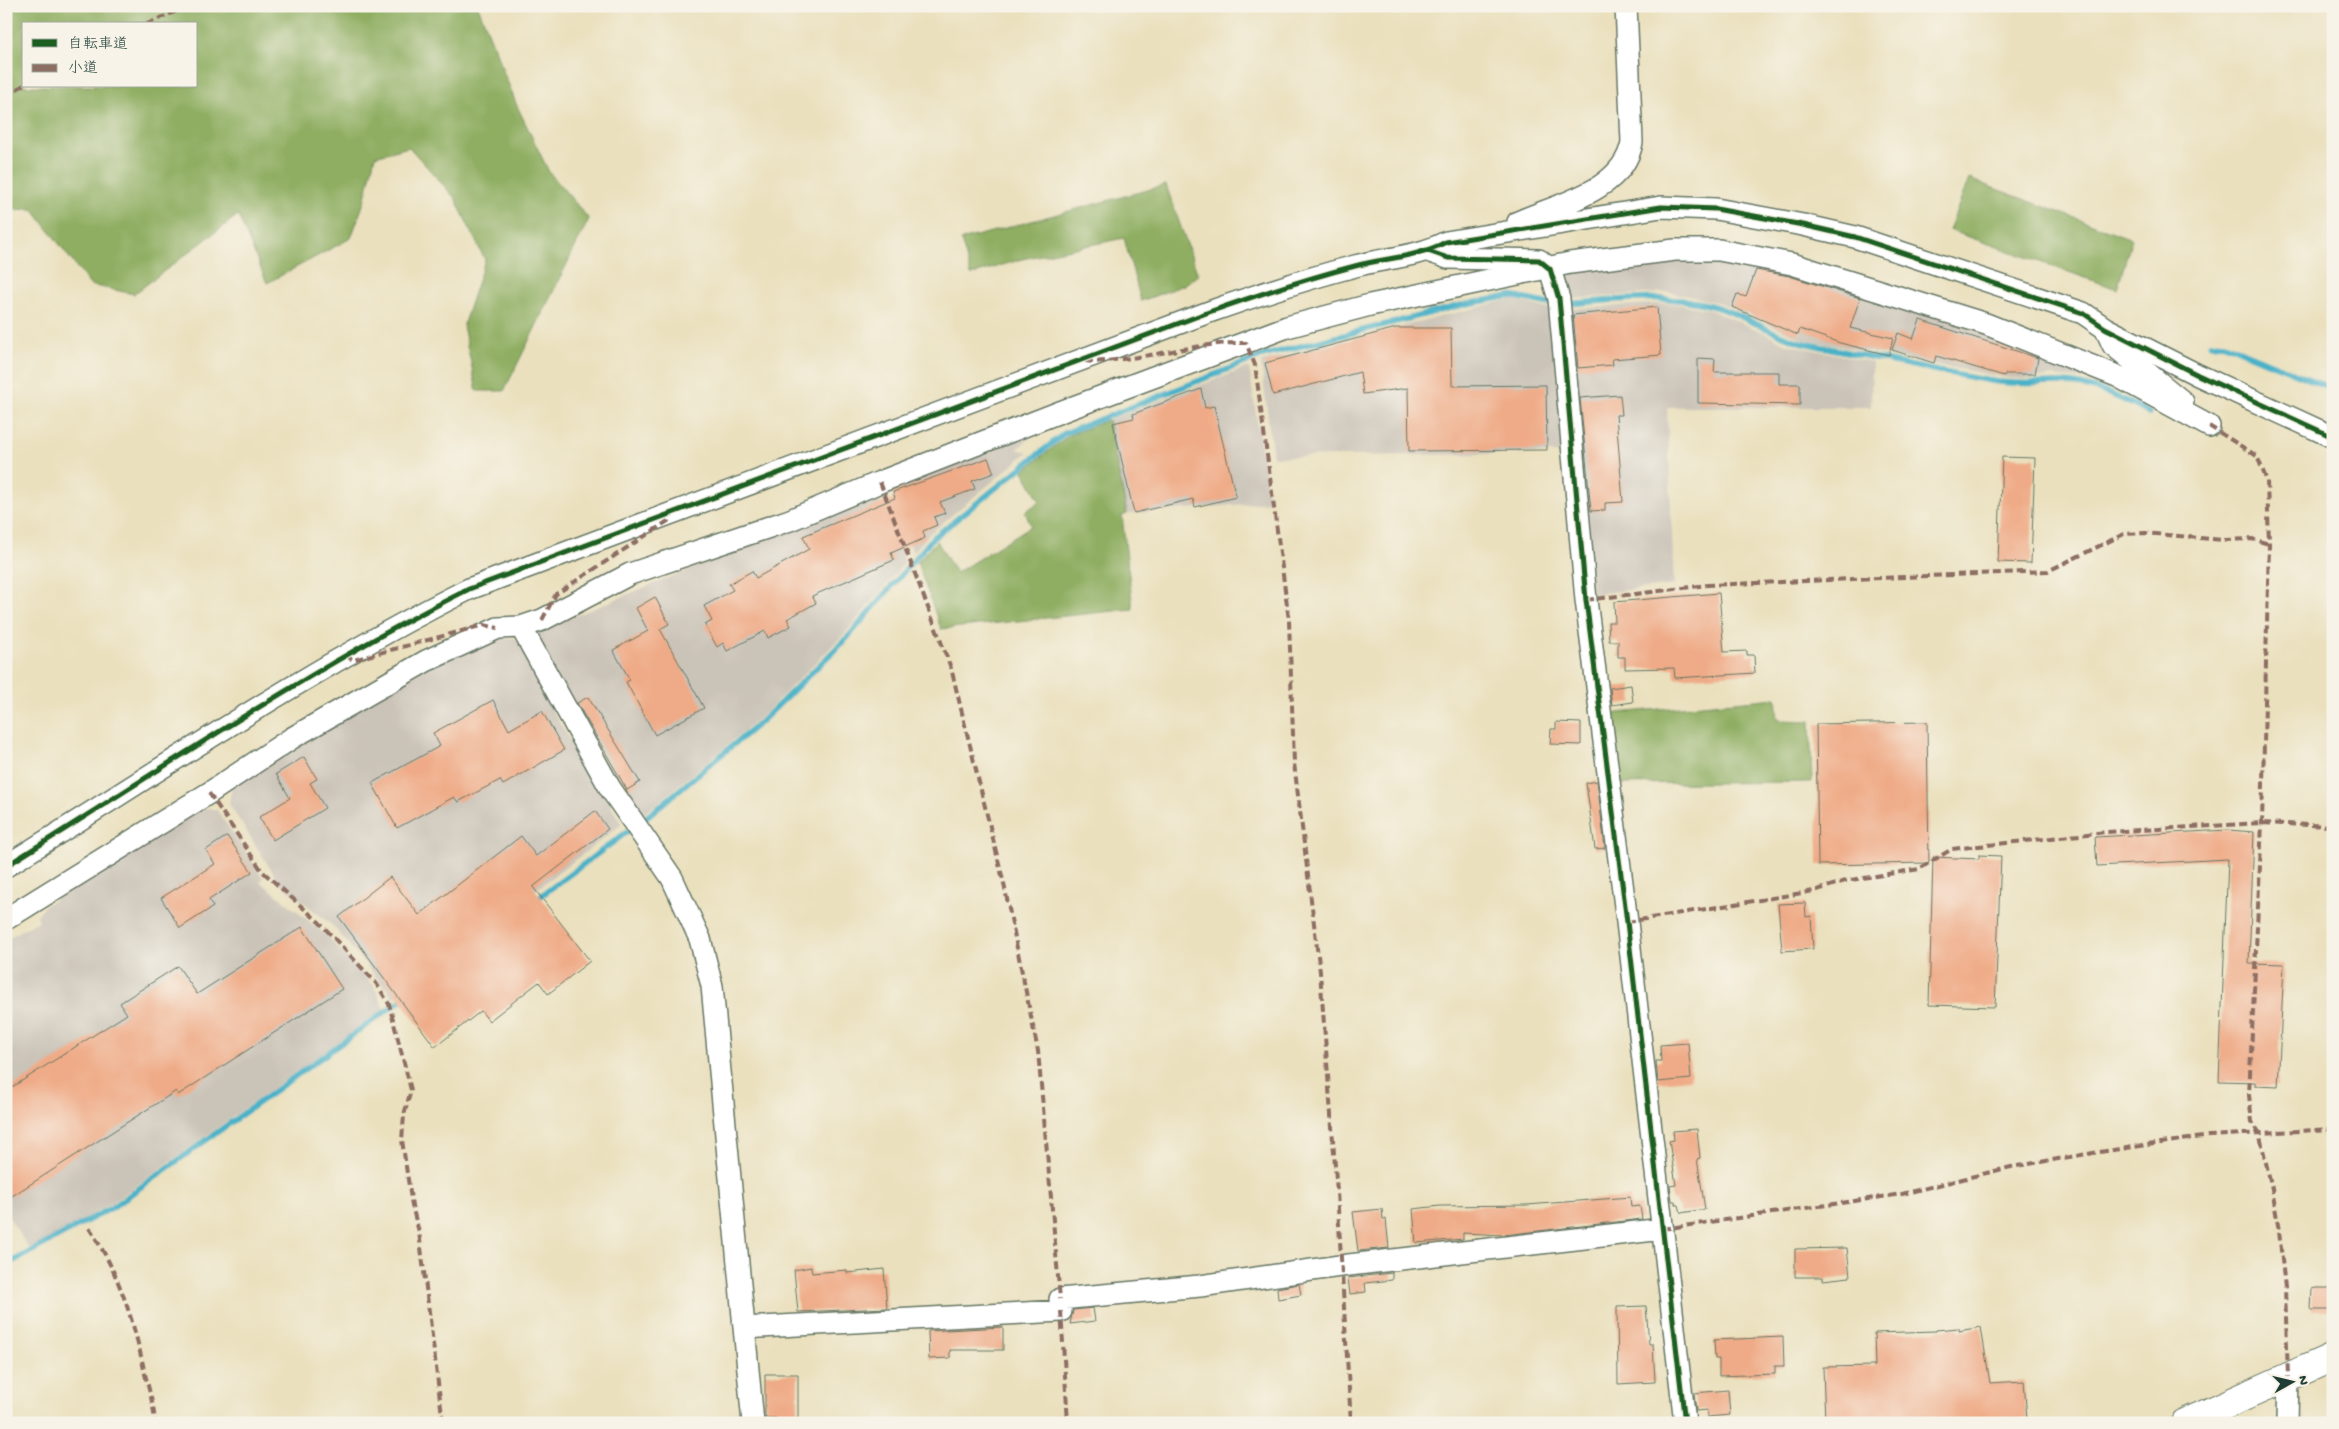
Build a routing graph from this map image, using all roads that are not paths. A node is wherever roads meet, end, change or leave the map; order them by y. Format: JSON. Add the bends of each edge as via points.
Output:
{"nodes":[{"id":1,"x":1626,"y":6,"type":"edge"},
{"id":2,"x":1501,"y":234,"type":"junction"},
{"id":3,"x":1428,"y":251,"type":"junction"},
{"id":4,"x":1550,"y":269,"type":"junction"},
{"id":5,"x":2105,"y":328,"type":"junction"},
{"id":6,"x":2333,"y":437,"type":"edge"},
{"id":7,"x":521,"y":627,"type":"junction"},
{"id":8,"x":6,"y":866,"type":"edge"},
{"id":9,"x":6,"y":919,"type":"edge"},
{"id":10,"x":1663,"y":1229,"type":"junction"},
{"id":11,"x":744,"y":1328,"type":"junction"},
{"id":12,"x":2333,"y":1357,"type":"edge"},
{"id":13,"x":2288,"y":1377,"type":"junction"},
{"id":14,"x":753,"y":1423,"type":"edge"},
{"id":15,"x":1685,"y":1423,"type":"edge"},
{"id":16,"x":2185,"y":1423,"type":"edge"},
{"id":17,"x":2287,"y":1423,"type":"edge"}],
"edges":[{"from":1,"to":2,"type":"street","via":[[1632,142],[1624,166],[1612,178],[1578,197],[1519,222]]},
{"from":2,"to":3,"type":"street","via":[[1446,242]]},
{"from":2,"to":5,"type":"street","via":[[1661,208],[1698,207],[1747,213],[1855,237],[2084,313]]},
{"from":3,"to":4,"type":"street","via":[[1448,258],[1539,260]]},
{"from":3,"to":8,"type":"street","via":[[1382,259],[1237,302],[469,589],[345,655]]},
{"from":4,"to":5,"type":"street","via":[[1570,263],[1675,250],[1719,250],[1792,264],[1986,324],[2117,376],[2209,426],[2113,345]]},
{"from":4,"to":7,"type":"street","via":[[1370,305],[1287,327],[1015,429],[790,520],[630,574],[542,620]]},
{"from":4,"to":10,"type":"street","via":[[1560,306],[1586,600]]},
{"from":5,"to":6,"type":"street"},
{"from":7,"to":9,"type":"street","via":[[498,628],[418,665],[292,738]]},
{"from":7,"to":11,"type":"street","via":[[610,788],[672,878],[700,940],[712,986]]},
{"from":10,"to":11,"type":"street","via":[[1340,1266],[1200,1286],[1060,1299],[1061,1311]]},
{"from":10,"to":15,"type":"street"},
{"from":11,"to":14,"type":"street"},
{"from":12,"to":13,"type":"highway"},
{"from":13,"to":16,"type":"highway"},
{"from":13,"to":17,"type":"street"}]}
